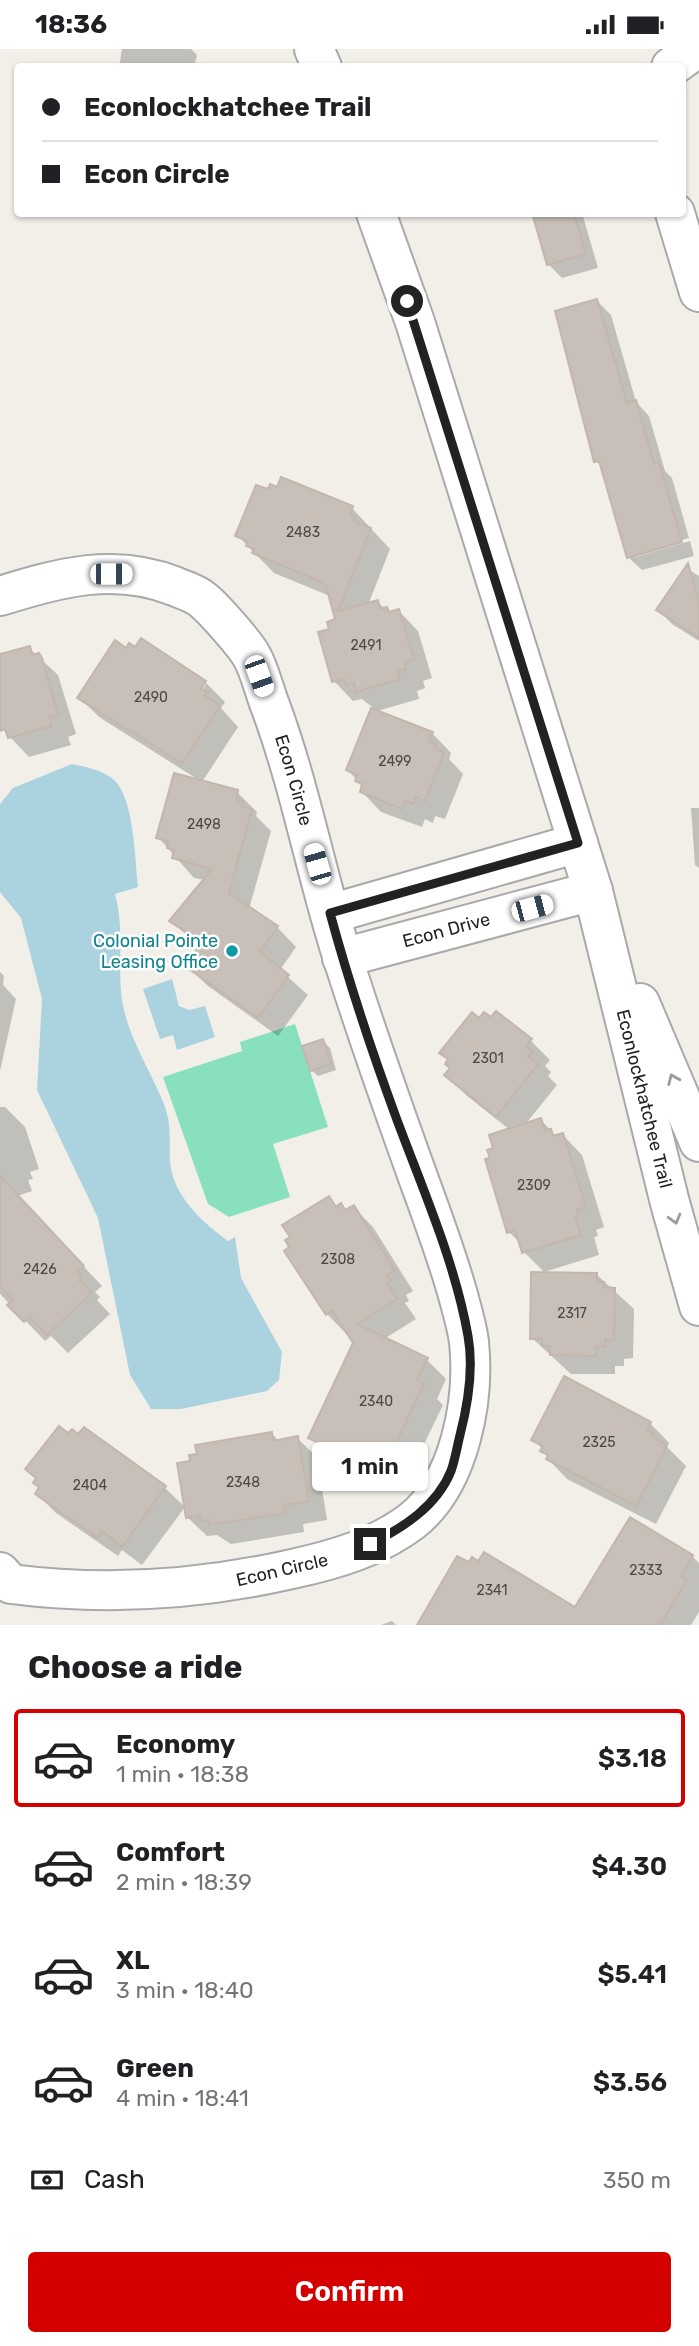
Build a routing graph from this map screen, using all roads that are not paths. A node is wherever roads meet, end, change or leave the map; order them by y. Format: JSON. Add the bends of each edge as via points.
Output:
{"nodes":[{"id":1,"x":696,"y":49,"type":"edge"},
{"id":2,"x":677,"y":63,"type":"edge"},
{"id":3,"x":377,"y":217,"type":"edge"},
{"id":4,"x":676,"y":217,"type":"edge"},
{"id":5,"x":699,"y":292,"type":"edge"},
{"id":6,"x":0,"y":596,"type":"edge"},
{"id":7,"x":578,"y":843,"type":"junction"},
{"id":8,"x":593,"y":891,"type":"junction"},
{"id":9,"x":330,"y":913,"type":"junction"},
{"id":10,"x":342,"y":958,"type":"junction"},
{"id":11,"x":699,"y":1142,"type":"edge"},
{"id":12,"x":699,"y":1306,"type":"edge"},
{"id":13,"x":0,"y":1571,"type":"edge"}],
"edges":[{"from":1,"to":2,"type":"street"},
{"from":3,"to":7,"type":"street","name":"Econlockhatchee Trail","via":[[420,336]]},
{"from":4,"to":5,"type":"street"},
{"from":6,"to":9,"type":"street","name":"Econ Circle","via":[[56,580],[128,574],[150,577],[200,597],[251,655],[282,740]]},
{"from":7,"to":8,"type":"street","name":"Econlockhatchee Trail"},
{"from":7,"to":9,"type":"street"},
{"from":8,"to":10,"type":"street","name":"Econ Drive"},
{"from":11,"to":8,"type":"street","name":"Econlockhatchee Trail","one_way":true},
{"from":8,"to":12,"type":"street","name":"Econlockhatchee Trail","one_way":true},
{"from":9,"to":10,"type":"street","name":"Econ Circle"},
{"from":10,"to":13,"type":"street","name":"Econ Circle","via":[[442,1241],[468,1337],[466,1412],[451,1472],[412,1520],[356,1552],[240,1581],[98,1591],[10,1584]]}]}
